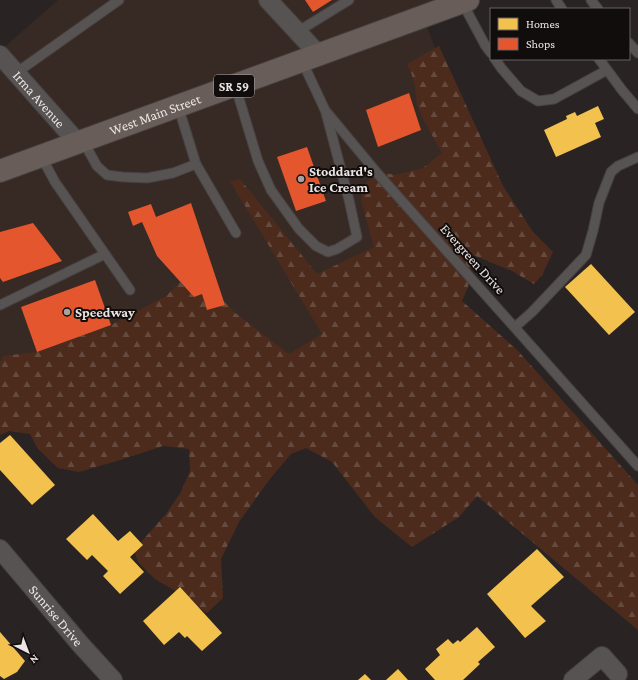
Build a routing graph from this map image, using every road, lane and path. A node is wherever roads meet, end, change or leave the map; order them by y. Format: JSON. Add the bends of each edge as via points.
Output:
{"nodes":[{"id":1,"x":119,"y":0,"type":"edge"},
{"id":2,"x":268,"y":0,"type":"edge"},
{"id":3,"x":349,"y":0,"type":"edge"},
{"id":4,"x":590,"y":0,"type":"edge"},
{"id":5,"x":465,"y":1,"type":"edge"},
{"id":6,"x":597,"y":8,"type":"edge"},
{"id":7,"x":297,"y":32,"type":"junction"},
{"id":8,"x":630,"y":44,"type":"edge"},
{"id":9,"x":490,"y":52,"type":"edge"},
{"id":10,"x":638,"y":53,"type":"edge"},
{"id":11,"x":0,"y":55,"type":"edge"},
{"id":12,"x":310,"y":58,"type":"junction"},
{"id":13,"x":496,"y":60,"type":"edge"},
{"id":14,"x":599,"y":60,"type":"edge"},
{"id":15,"x":607,"y":70,"type":"junction"},
{"id":16,"x":16,"y":73,"type":"junction"},
{"id":17,"x":235,"y":85,"type":"junction"},
{"id":18,"x":178,"y":106,"type":"junction"},
{"id":19,"x":638,"y":109,"type":"edge"},
{"id":20,"x":325,"y":110,"type":"junction"},
{"id":21,"x":80,"y":142,"type":"junction"},
{"id":22,"x":41,"y":156,"type":"junction"},
{"id":23,"x":638,"y":157,"type":"edge"},
{"id":24,"x":196,"y":164,"type":"junction"},
{"id":25,"x":0,"y":171,"type":"edge"},
{"id":26,"x":236,"y":233,"type":"dead end"},
{"id":27,"x":105,"y":254,"type":"junction"},
{"id":28,"x":130,"y":290,"type":"dead end"},
{"id":29,"x":0,"y":305,"type":"edge"},
{"id":30,"x":515,"y":327,"type":"junction"},
{"id":31,"x":638,"y":466,"type":"edge"},
{"id":32,"x":0,"y":550,"type":"edge"},
{"id":33,"x":618,"y":674,"type":"dead end"},
{"id":34,"x":113,"y":680,"type":"edge"},
{"id":35,"x":574,"y":680,"type":"edge"}],
"edges":[{"from":1,"to":16,"type":"lane"},
{"from":2,"to":7,"type":"street"},
{"from":3,"to":7,"type":"lane"},
{"from":4,"to":6,"type":"lane"},
{"from":5,"to":9,"type":"lane"},
{"from":5,"to":12,"type":"main road","name":"West Main Street","number":"SR 59"},
{"from":7,"to":12,"type":"street"},
{"from":8,"to":10,"type":"lane"},
{"from":11,"to":16,"type":"street","name":"Irma Avenue"},
{"from":12,"to":17,"type":"main road","name":"West Main Street","number":"SR 59"},
{"from":12,"to":20,"type":"lane","name":"Evergreen Drive"},
{"from":13,"to":15,"type":"lane","via":[[521,91],[538,101],[554,99]]},
{"from":14,"to":15,"type":"lane"},
{"from":15,"to":19,"type":"lane"},
{"from":16,"to":21,"type":"street","name":"Irma Avenue"},
{"from":17,"to":18,"type":"main road","name":"West Main Street","number":"SR 59"},
{"from":17,"to":20,"type":"lane","via":[[258,161],[271,190],[299,229],[316,246],[328,252],[357,237]]},
{"from":18,"to":21,"type":"main road","name":"West Main Street","number":"SR 59"},
{"from":18,"to":24,"type":"lane"},
{"from":20,"to":30,"type":"lane","name":"Evergreen Drive","via":[[378,174]]},
{"from":21,"to":22,"type":"main road","name":"West Main Street","number":"SR 59"},
{"from":21,"to":24,"type":"lane","via":[[97,166],[107,175],[147,178],[173,173]]},
{"from":22,"to":25,"type":"main road","name":"West Main Street","number":"SR 59"},
{"from":22,"to":27,"type":"lane","via":[[55,182]]},
{"from":23,"to":30,"type":"lane","via":[[611,172],[599,203],[586,255]]},
{"from":24,"to":26,"type":"lane"},
{"from":27,"to":28,"type":"lane"},
{"from":27,"to":29,"type":"lane"},
{"from":30,"to":31,"type":"lane","name":"Evergreen Drive"},
{"from":32,"to":34,"type":"street","name":"Sunrise Drive"},
{"from":33,"to":35,"type":"street","via":[[602,656]]}]}
